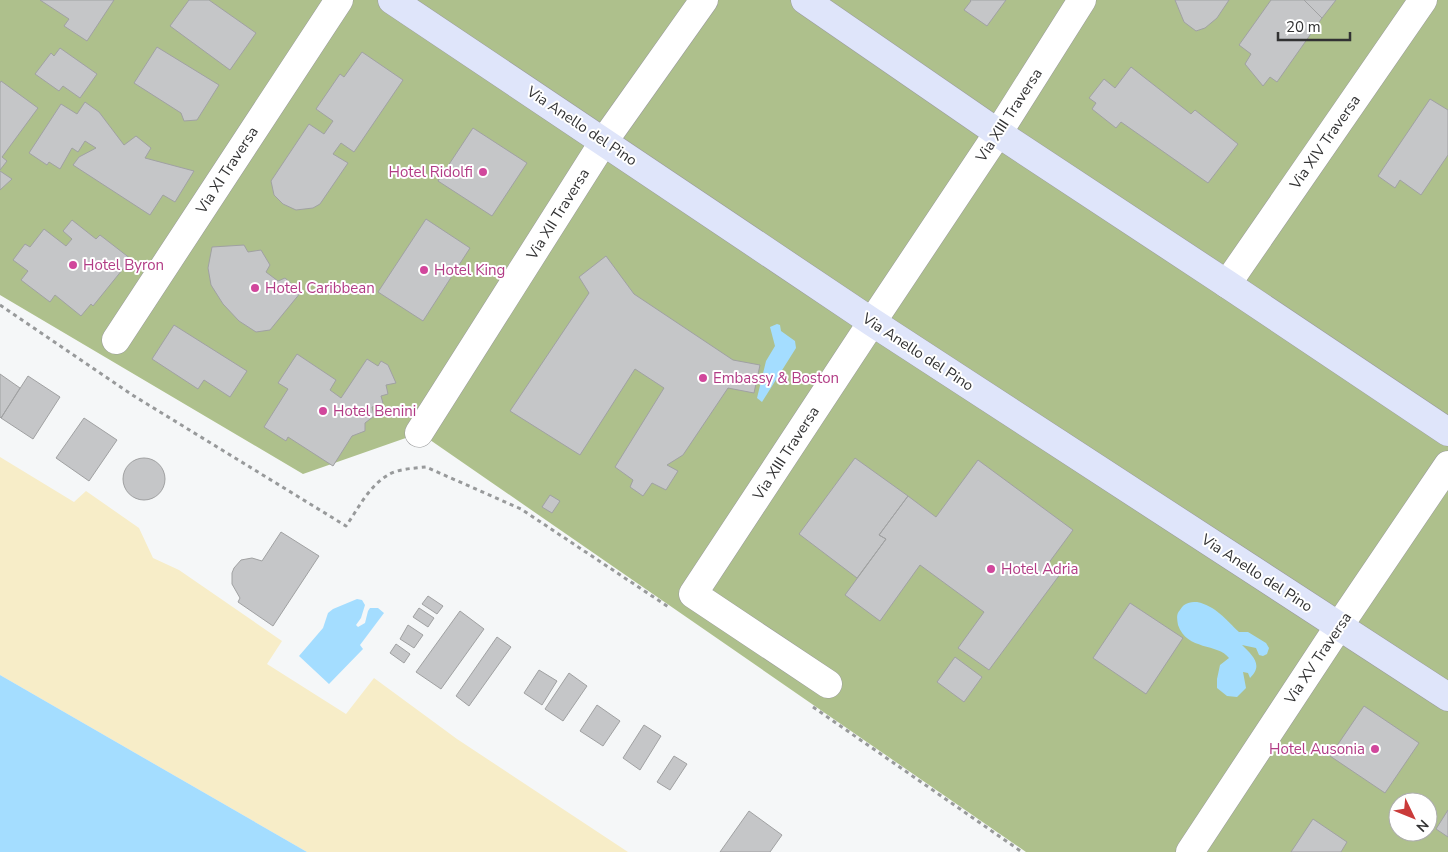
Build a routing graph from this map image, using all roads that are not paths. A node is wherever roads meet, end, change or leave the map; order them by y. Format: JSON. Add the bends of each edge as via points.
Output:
{"nodes":[{"id":1,"x":339,"y":0,"type":"edge"},
{"id":2,"x":392,"y":0,"type":"edge"},
{"id":3,"x":704,"y":0,"type":"edge"},
{"id":4,"x":805,"y":0,"type":"edge"},
{"id":5,"x":1082,"y":0,"type":"edge"},
{"id":6,"x":1423,"y":0,"type":"edge"},
{"id":7,"x":998,"y":133,"type":"junction"},
{"id":8,"x":604,"y":141,"type":"junction"},
{"id":9,"x":1227,"y":284,"type":"junction"},
{"id":10,"x":872,"y":322,"type":"junction"},
{"id":11,"x":116,"y":340,"type":"dead end"},
{"id":12,"x":1448,"y":432,"type":"edge"},
{"id":13,"x":419,"y":433,"type":"dead end"},
{"id":14,"x":1448,"y":465,"type":"edge"},
{"id":15,"x":1339,"y":626,"type":"junction"},
{"id":16,"x":828,"y":684,"type":"dead end"},
{"id":17,"x":1448,"y":697,"type":"edge"},
{"id":18,"x":1190,"y":852,"type":"edge"}],
"edges":[{"from":1,"to":11,"type":"street","name":"Via XI Traversa"},
{"from":2,"to":8,"type":"street","name":"Via Anello del Pino"},
{"from":3,"to":8,"type":"street","name":"Via XII Traversa"},
{"from":4,"to":7,"type":"street"},
{"from":5,"to":7,"type":"street","name":"Via XIII Traversa"},
{"from":6,"to":9,"type":"street","name":"Via XIV Traversa"},
{"from":7,"to":9,"type":"street"},
{"from":7,"to":10,"type":"street","name":"Via XIII Traversa"},
{"from":8,"to":10,"type":"street","name":"Via Anello del Pino"},
{"from":8,"to":13,"type":"street","name":"Via XII Traversa"},
{"from":9,"to":12,"type":"street"},
{"from":10,"to":15,"type":"street","name":"Via Anello del Pino"},
{"from":10,"to":16,"type":"street","name":"Via XIII Traversa","via":[[693,594]]},
{"from":14,"to":15,"type":"street","name":"Via XV Traversa"},
{"from":15,"to":17,"type":"street","name":"Via Anello del Pino"},
{"from":15,"to":18,"type":"street","name":"Via XV Traversa"}]}
